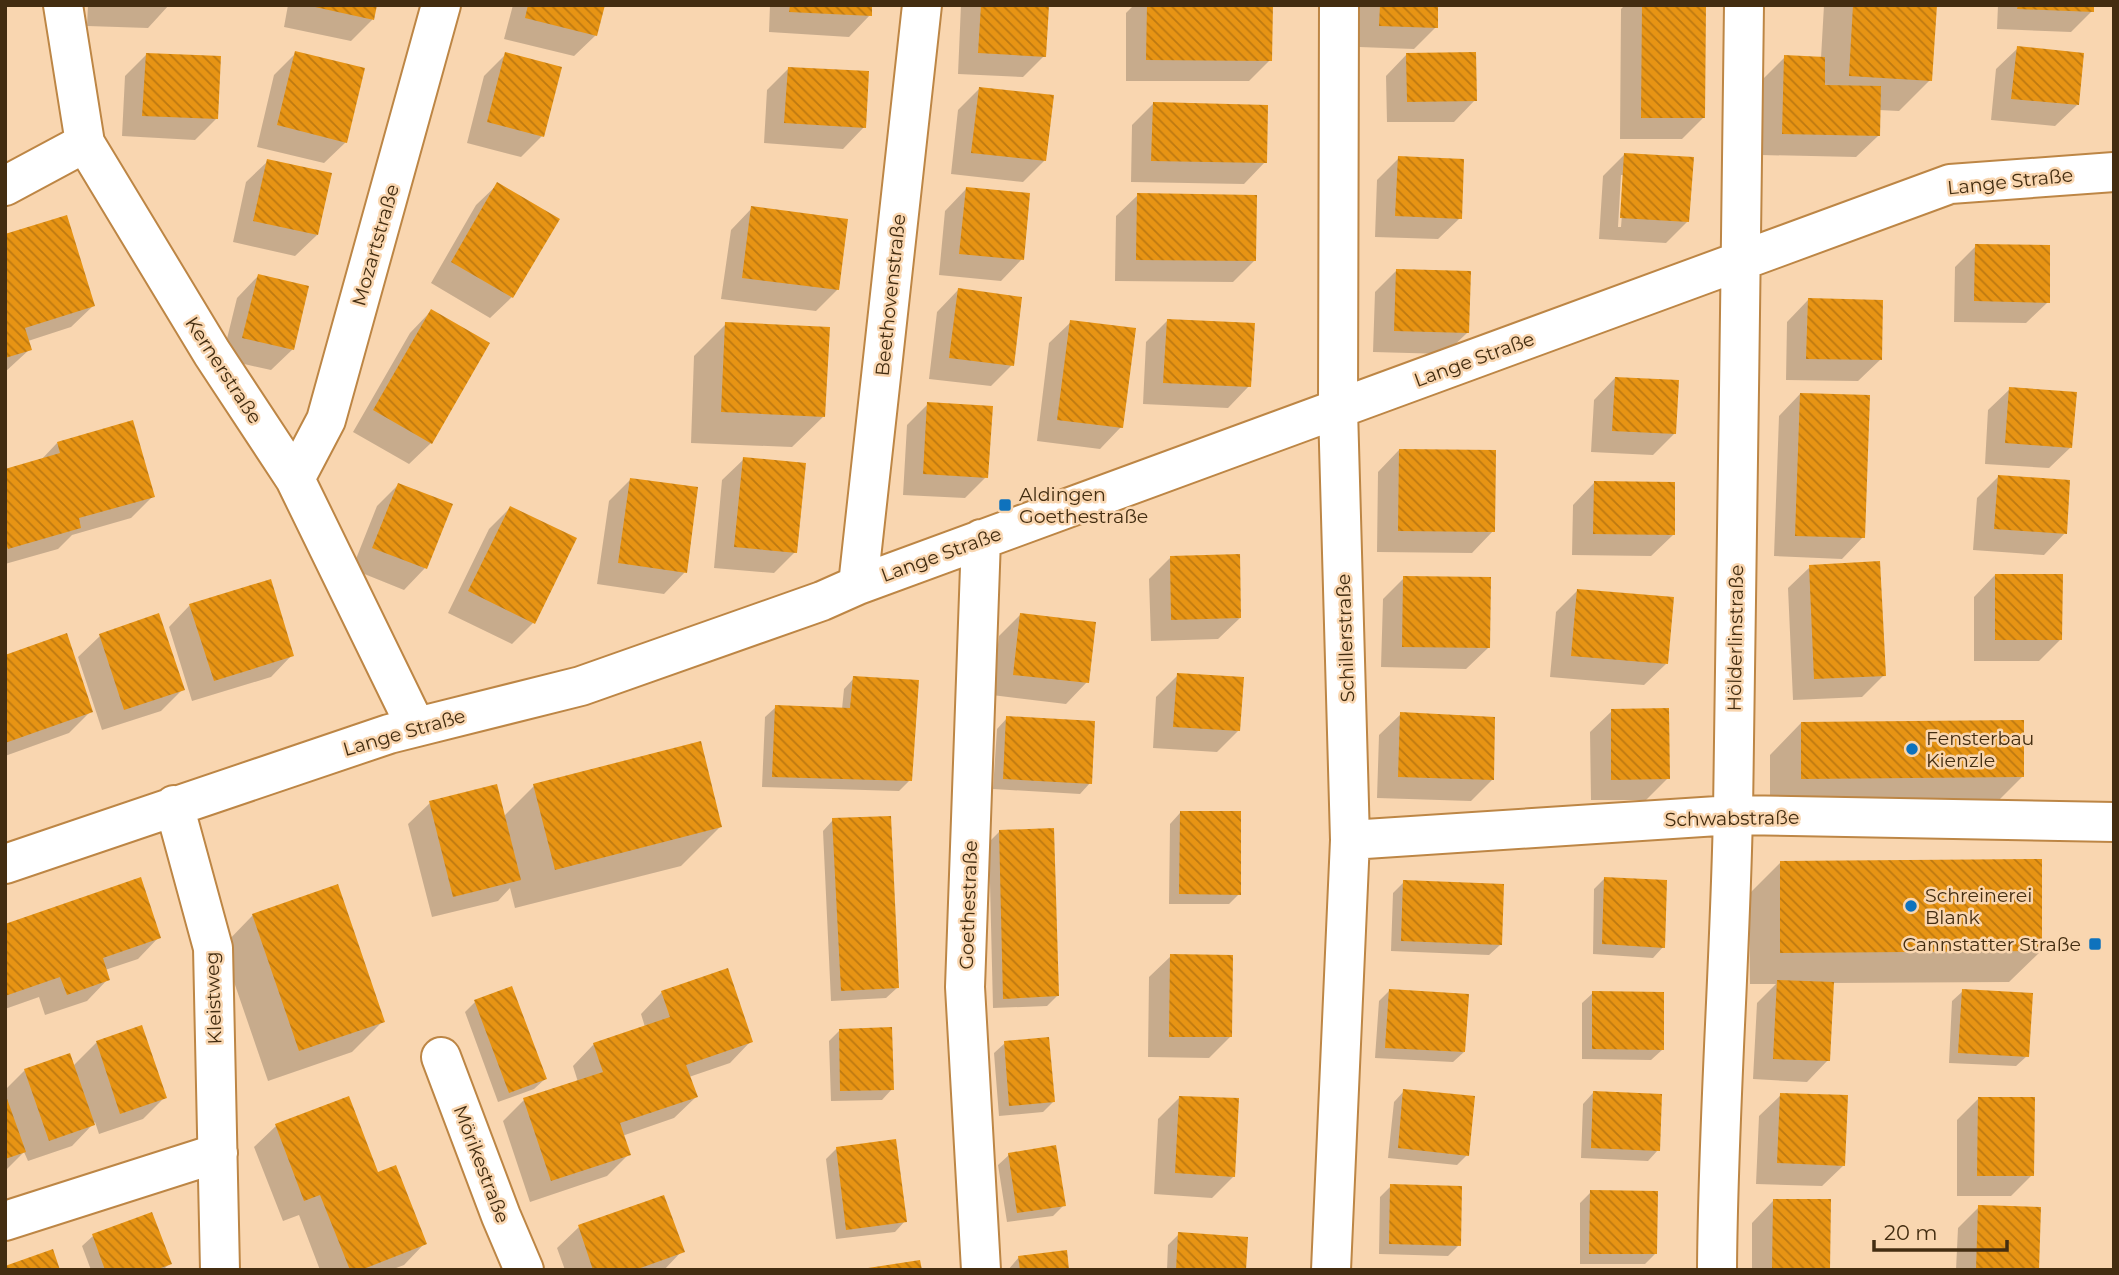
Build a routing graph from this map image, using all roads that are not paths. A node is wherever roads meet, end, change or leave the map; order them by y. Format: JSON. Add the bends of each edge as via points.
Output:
{"nodes":[{"id":1,"x":63,"y":5,"type":"edge"},
{"id":2,"x":441,"y":5,"type":"edge"},
{"id":3,"x":922,"y":5,"type":"edge"},
{"id":4,"x":1339,"y":5,"type":"edge"},
{"id":5,"x":1744,"y":5,"type":"edge"},
{"id":6,"x":85,"y":144,"type":"junction"},
{"id":7,"x":2114,"y":172,"type":"edge"},
{"id":8,"x":5,"y":186,"type":"edge"},
{"id":9,"x":1739,"y":261,"type":"junction"},
{"id":10,"x":1339,"y":408,"type":"junction"},
{"id":11,"x":295,"y":479,"type":"junction"},
{"id":12,"x":981,"y":539,"type":"junction"},
{"id":13,"x":858,"y":585,"type":"junction"},
{"id":14,"x":416,"y":727,"type":"junction"},
{"id":15,"x":174,"y":805,"type":"junction"},
{"id":16,"x":1733,"y":815,"type":"junction"},
{"id":17,"x":2114,"y":822,"type":"edge"},
{"id":18,"x":1350,"y":840,"type":"junction"},
{"id":19,"x":5,"y":864,"type":"edge"},
{"id":20,"x":441,"y":1057,"type":"dead end"},
{"id":21,"x":218,"y":1153,"type":"junction"},
{"id":22,"x":5,"y":1221,"type":"edge"},
{"id":23,"x":220,"y":1270,"type":"edge"},
{"id":24,"x":524,"y":1270,"type":"edge"},
{"id":25,"x":981,"y":1270,"type":"edge"},
{"id":26,"x":1331,"y":1270,"type":"edge"},
{"id":27,"x":1717,"y":1270,"type":"edge"}],
"edges":[{"from":1,"to":6,"type":"street","name":"Kernerstraße"},
{"from":2,"to":11,"type":"street","name":"Mozartstraße","via":[[326,420]]},
{"from":3,"to":13,"type":"street","name":"Beethovenstraße"},
{"from":4,"to":10,"type":"street","name":"Schillerstraße"},
{"from":5,"to":9,"type":"street","name":"Hölderlinstraße"},
{"from":6,"to":8,"type":"street"},
{"from":6,"to":11,"type":"street","name":"Kernerstraße"},
{"from":7,"to":9,"type":"street","name":"Lange Straße","via":[[1950,184]]},
{"from":9,"to":10,"type":"street","name":"Lange Straße"},
{"from":9,"to":16,"type":"street","name":"Hölderlinstraße"},
{"from":10,"to":12,"type":"street","name":"Lange Straße"},
{"from":10,"to":18,"type":"street","name":"Schillerstraße"},
{"from":11,"to":14,"type":"street","name":"Kernerstraße"},
{"from":12,"to":13,"type":"street","name":"Lange Straße"},
{"from":12,"to":25,"type":"street","name":"Goethestraße","via":[[965,987]]},
{"from":13,"to":14,"type":"street","name":"Lange Straße","via":[[581,686]]},
{"from":14,"to":15,"type":"street","name":"Lange Straße"},
{"from":15,"to":19,"type":"street","name":"Lange Straße"},
{"from":15,"to":21,"type":"street","name":"Kleistweg","via":[[213,948]]},
{"from":16,"to":17,"type":"street","name":"Schwabstraße"},
{"from":16,"to":18,"type":"street","name":"Schwabstraße"},
{"from":16,"to":27,"type":"street","name":"Hölderlinstraße"},
{"from":18,"to":26,"type":"street","name":"Schillerstraße"},
{"from":20,"to":24,"type":"street","name":"Mörikestraße"},
{"from":21,"to":22,"type":"street"},
{"from":21,"to":23,"type":"street","name":"Kleistweg"}]}
